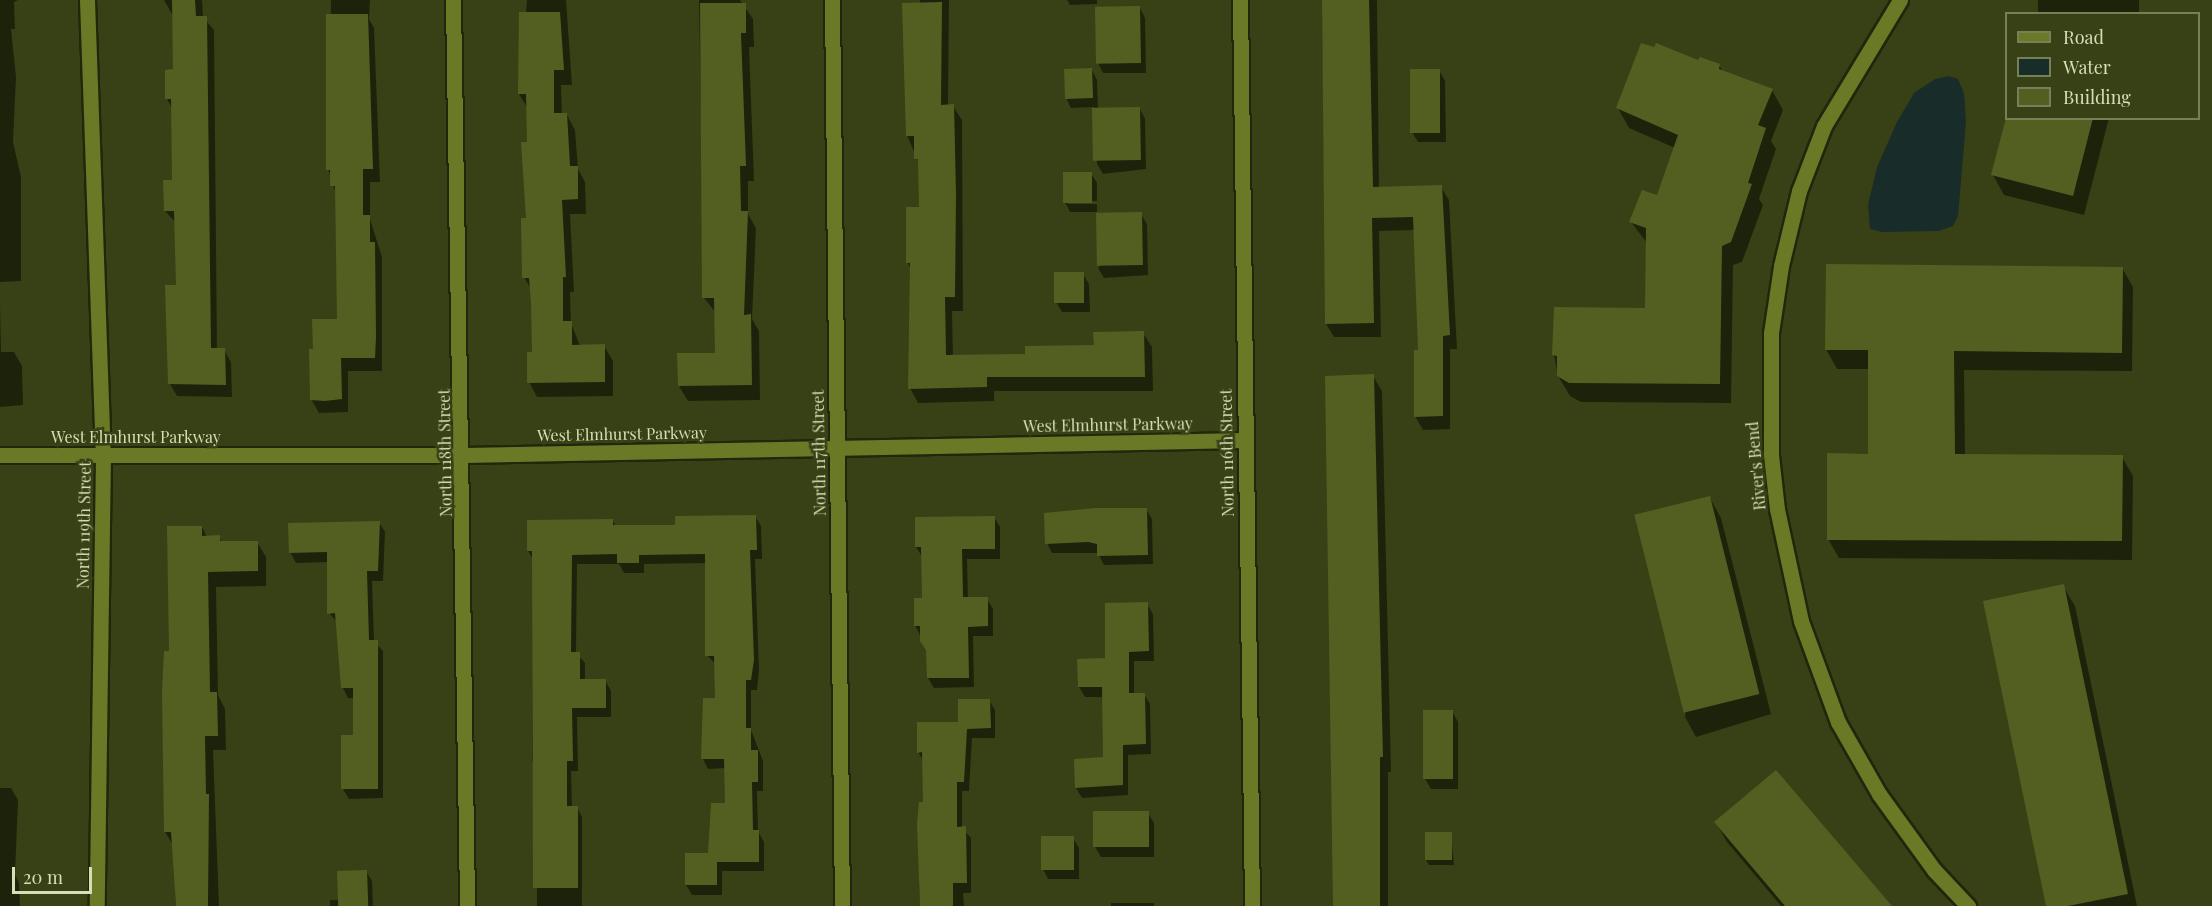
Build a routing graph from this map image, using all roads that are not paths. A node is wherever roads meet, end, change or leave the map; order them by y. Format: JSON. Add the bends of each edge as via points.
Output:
{"nodes":[{"id":1,"x":87,"y":0,"type":"edge"},
{"id":2,"x":453,"y":0,"type":"edge"},
{"id":3,"x":832,"y":0,"type":"edge"},
{"id":4,"x":1240,"y":0,"type":"edge"},
{"id":5,"x":1900,"y":0,"type":"edge"},
{"id":6,"x":1244,"y":440,"type":"junction"},
{"id":7,"x":837,"y":448,"type":"junction"},
{"id":8,"x":103,"y":455,"type":"junction"},
{"id":9,"x":463,"y":455,"type":"junction"},
{"id":10,"x":0,"y":456,"type":"edge"},
{"id":11,"x":97,"y":906,"type":"edge"},
{"id":12,"x":467,"y":906,"type":"edge"},
{"id":13,"x":842,"y":906,"type":"edge"},
{"id":14,"x":1252,"y":906,"type":"edge"},
{"id":15,"x":1968,"y":906,"type":"edge"}],
"edges":[{"from":1,"to":8,"type":"street","name":"North 119th Street"},
{"from":2,"to":9,"type":"street","name":"North 118th Street"},
{"from":3,"to":7,"type":"street","name":"North 117th Street"},
{"from":4,"to":6,"type":"street","name":"North 116th Street"},
{"from":5,"to":15,"type":"street","name":"River's Bend","via":[[1824,126],[1799,192],[1781,266],[1771,333],[1771,455],[1777,509],[1801,621],[1838,722],[1862,770],[1934,870]]},
{"from":6,"to":7,"type":"street","name":"West Elmhurst Parkway"},
{"from":6,"to":14,"type":"street","name":"North 116th Street"},
{"from":7,"to":9,"type":"street","name":"West Elmhurst Parkway"},
{"from":7,"to":13,"type":"street","name":"North 117th Street"},
{"from":8,"to":9,"type":"street","name":"West Elmhurst Parkway"},
{"from":8,"to":10,"type":"street","name":"West Elmhurst Parkway"},
{"from":8,"to":11,"type":"street","name":"North 119th Street"},
{"from":9,"to":12,"type":"street","name":"North 118th Street"}]}
